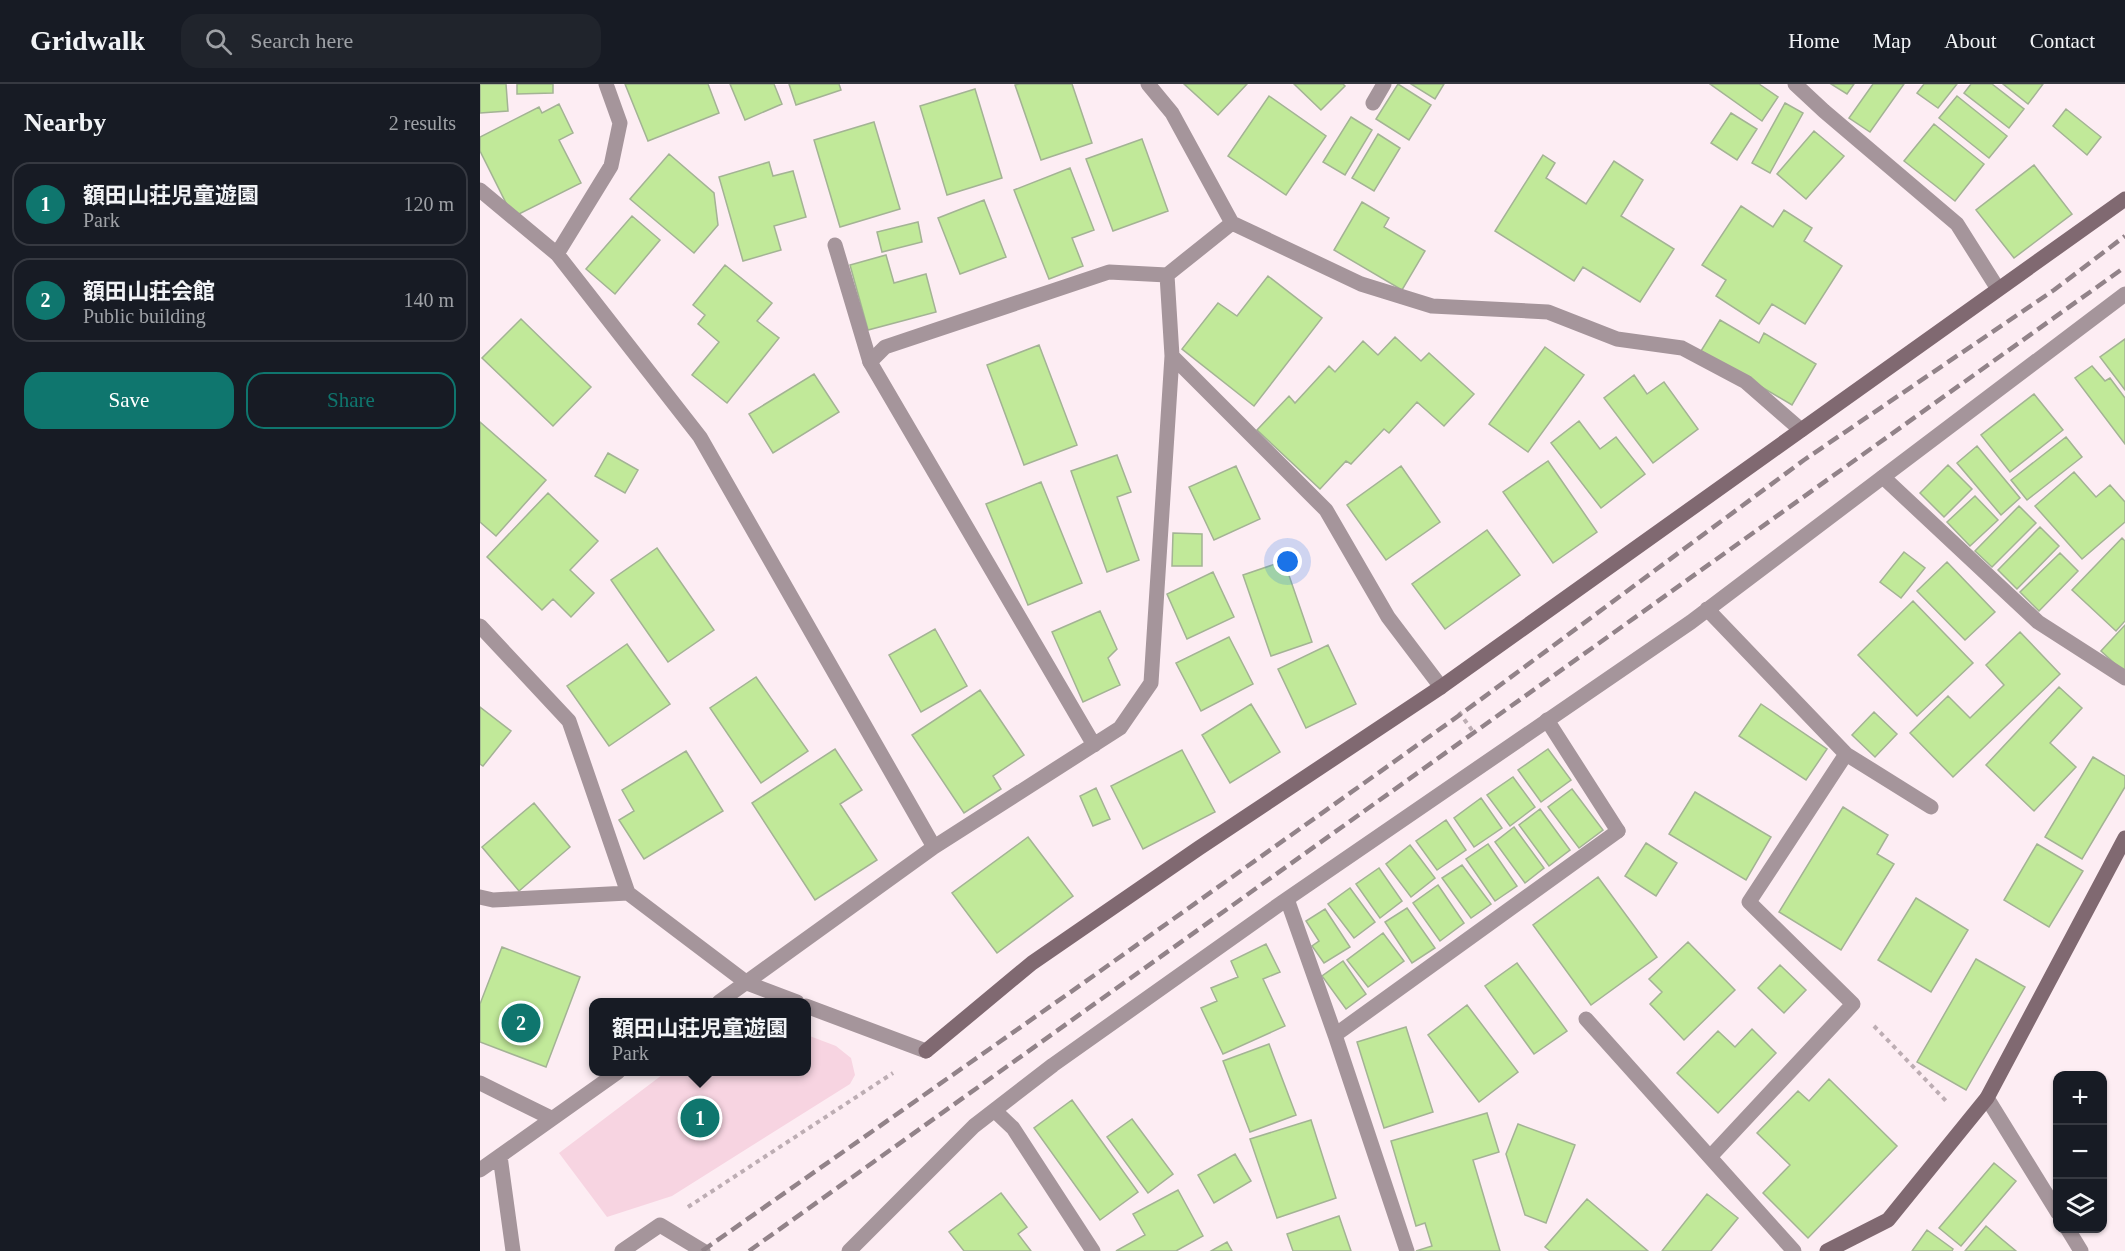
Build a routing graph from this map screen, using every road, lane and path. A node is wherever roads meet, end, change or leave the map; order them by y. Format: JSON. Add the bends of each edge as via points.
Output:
{"nodes":[{"id":1,"x":606,"y":84,"type":"edge"},
{"id":2,"x":1148,"y":84,"type":"edge"},
{"id":3,"x":1384,"y":84,"type":"edge"},
{"id":4,"x":1795,"y":84,"type":"edge"},
{"id":5,"x":1373,"y":103,"type":"dead end"},
{"id":6,"x":480,"y":190,"type":"edge"},
{"id":7,"x":2125,"y":198,"type":"edge"},
{"id":8,"x":1232,"y":223,"type":"junction"},
{"id":9,"x":835,"y":245,"type":"dead end"},
{"id":10,"x":557,"y":254,"type":"junction"},
{"id":11,"x":1167,"y":275,"type":"junction"},
{"id":12,"x":1998,"y":289,"type":"junction"},
{"id":13,"x":2125,"y":294,"type":"edge"},
{"id":14,"x":1172,"y":356,"type":"junction"},
{"id":15,"x":870,"y":362,"type":"junction"},
{"id":16,"x":1801,"y":430,"type":"junction"},
{"id":17,"x":1883,"y":477,"type":"junction"},
{"id":18,"x":1707,"y":609,"type":"junction"},
{"id":19,"x":480,"y":626,"type":"edge"},
{"id":20,"x":2125,"y":678,"type":"edge"},
{"id":21,"x":1441,"y":687,"type":"junction"},
{"id":22,"x":1546,"y":720,"type":"junction"},
{"id":23,"x":1094,"y":745,"type":"junction"},
{"id":24,"x":1846,"y":754,"type":"junction"},
{"id":25,"x":1492,"y":758,"type":"junction"},
{"id":26,"x":1931,"y":807,"type":"dead end"},
{"id":27,"x":2125,"y":838,"type":"edge"},
{"id":28,"x":934,"y":848,"type":"junction"},
{"id":29,"x":628,"y":893,"type":"junction"},
{"id":30,"x":480,"y":897,"type":"edge"},
{"id":31,"x":1287,"y":899,"type":"junction"},
{"id":32,"x":747,"y":983,"type":"junction"},
{"id":33,"x":725,"y":998,"type":"edge"},
{"id":34,"x":786,"y":998,"type":"edge"},
{"id":35,"x":1853,"y":1004,"type":"junction"},
{"id":36,"x":811,"y":1008,"type":"edge"},
{"id":37,"x":1586,"y":1019,"type":"dead end"},
{"id":38,"x":1335,"y":1035,"type":"junction"},
{"id":39,"x":926,"y":1051,"type":"junction"},
{"id":40,"x":611,"y":1076,"type":"edge"},
{"id":41,"x":480,"y":1083,"type":"edge"},
{"id":42,"x":1988,"y":1098,"type":"junction"},
{"id":43,"x":1948,"y":1104,"type":"dead end"},
{"id":44,"x":995,"y":1111,"type":"junction"},
{"id":45,"x":551,"y":1118,"type":"junction"},
{"id":46,"x":500,"y":1156,"type":"junction"},
{"id":47,"x":1710,"y":1157,"type":"junction"},
{"id":48,"x":480,"y":1170,"type":"edge"},
{"id":49,"x":2053,"y":1205,"type":"edge"},
{"id":50,"x":684,"y":1210,"type":"dead end"},
{"id":51,"x":2070,"y":1233,"type":"edge"},
{"id":52,"x":513,"y":1251,"type":"edge"},
{"id":53,"x":622,"y":1251,"type":"edge"},
{"id":54,"x":703,"y":1251,"type":"edge"},
{"id":55,"x":849,"y":1251,"type":"edge"},
{"id":56,"x":1093,"y":1251,"type":"edge"},
{"id":57,"x":1407,"y":1251,"type":"edge"},
{"id":58,"x":1794,"y":1251,"type":"edge"},
{"id":59,"x":1827,"y":1251,"type":"edge"},
{"id":60,"x":2080,"y":1251,"type":"edge"}],
"edges":[{"from":1,"to":10,"type":"street","via":[[620,123],[611,166]]},
{"from":2,"to":8,"type":"street","via":[[1172,113]]},
{"from":3,"to":5,"type":"street"},
{"from":4,"to":12,"type":"street","via":[[1957,224]]},
{"from":6,"to":10,"type":"street"},
{"from":7,"to":12,"type":"street"},
{"from":8,"to":11,"type":"street"},
{"from":8,"to":16,"type":"street","via":[[1361,284],[1432,306],[1548,312],[1617,339],[1682,348],[1746,382]]},
{"from":9,"to":15,"type":"street"},
{"from":10,"to":28,"type":"street","via":[[700,437]]},
{"from":11,"to":14,"type":"street"},
{"from":11,"to":15,"type":"street","via":[[1109,272],[885,347]]},
{"from":12,"to":16,"type":"street"},
{"from":13,"to":17,"type":"street"},
{"from":14,"to":21,"type":"street","via":[[1326,510],[1388,617]]},
{"from":14,"to":23,"type":"street","via":[[1151,683],[1120,728]]},
{"from":15,"to":23,"type":"street"},
{"from":16,"to":21,"type":"street"},
{"from":17,"to":18,"type":"street"},
{"from":17,"to":20,"type":"street","via":[[2038,622]]},
{"from":18,"to":22,"type":"street"},
{"from":18,"to":24,"type":"street"},
{"from":19,"to":29,"type":"street","via":[[569,721]]},
{"from":21,"to":25,"type":"path"},
{"from":21,"to":39,"type":"street","via":[[1032,963]]},
{"from":22,"to":25,"type":"street"},
{"from":22,"to":38,"type":"street","via":[[1618,831]]},
{"from":23,"to":28,"type":"street"},
{"from":24,"to":26,"type":"street"},
{"from":24,"to":35,"type":"street","via":[[1749,902]]},
{"from":25,"to":31,"type":"street"},
{"from":27,"to":42,"type":"street"},
{"from":28,"to":32,"type":"street"},
{"from":29,"to":30,"type":"street","via":[[493,900]]},
{"from":29,"to":32,"type":"street"},
{"from":31,"to":38,"type":"street"},
{"from":31,"to":44,"type":"street","via":[[1053,1065]]},
{"from":32,"to":33,"type":"street"},
{"from":32,"to":34,"type":"street"},
{"from":35,"to":43,"type":"path"},
{"from":35,"to":47,"type":"street"},
{"from":36,"to":39,"type":"street"},
{"from":37,"to":47,"type":"street"},
{"from":38,"to":57,"type":"street"},
{"from":39,"to":50,"type":"path"},
{"from":40,"to":45,"type":"street"},
{"from":41,"to":45,"type":"street"},
{"from":42,"to":49,"type":"street"},
{"from":42,"to":59,"type":"street","via":[[1888,1220]]},
{"from":44,"to":55,"type":"street","via":[[974,1126]]},
{"from":44,"to":56,"type":"street","via":[[1013,1128]]},
{"from":45,"to":46,"type":"street"},
{"from":46,"to":48,"type":"street"},
{"from":46,"to":52,"type":"street"},
{"from":47,"to":58,"type":"street"},
{"from":51,"to":60,"type":"street"},
{"from":53,"to":54,"type":"street","via":[[660,1225]]}]}
